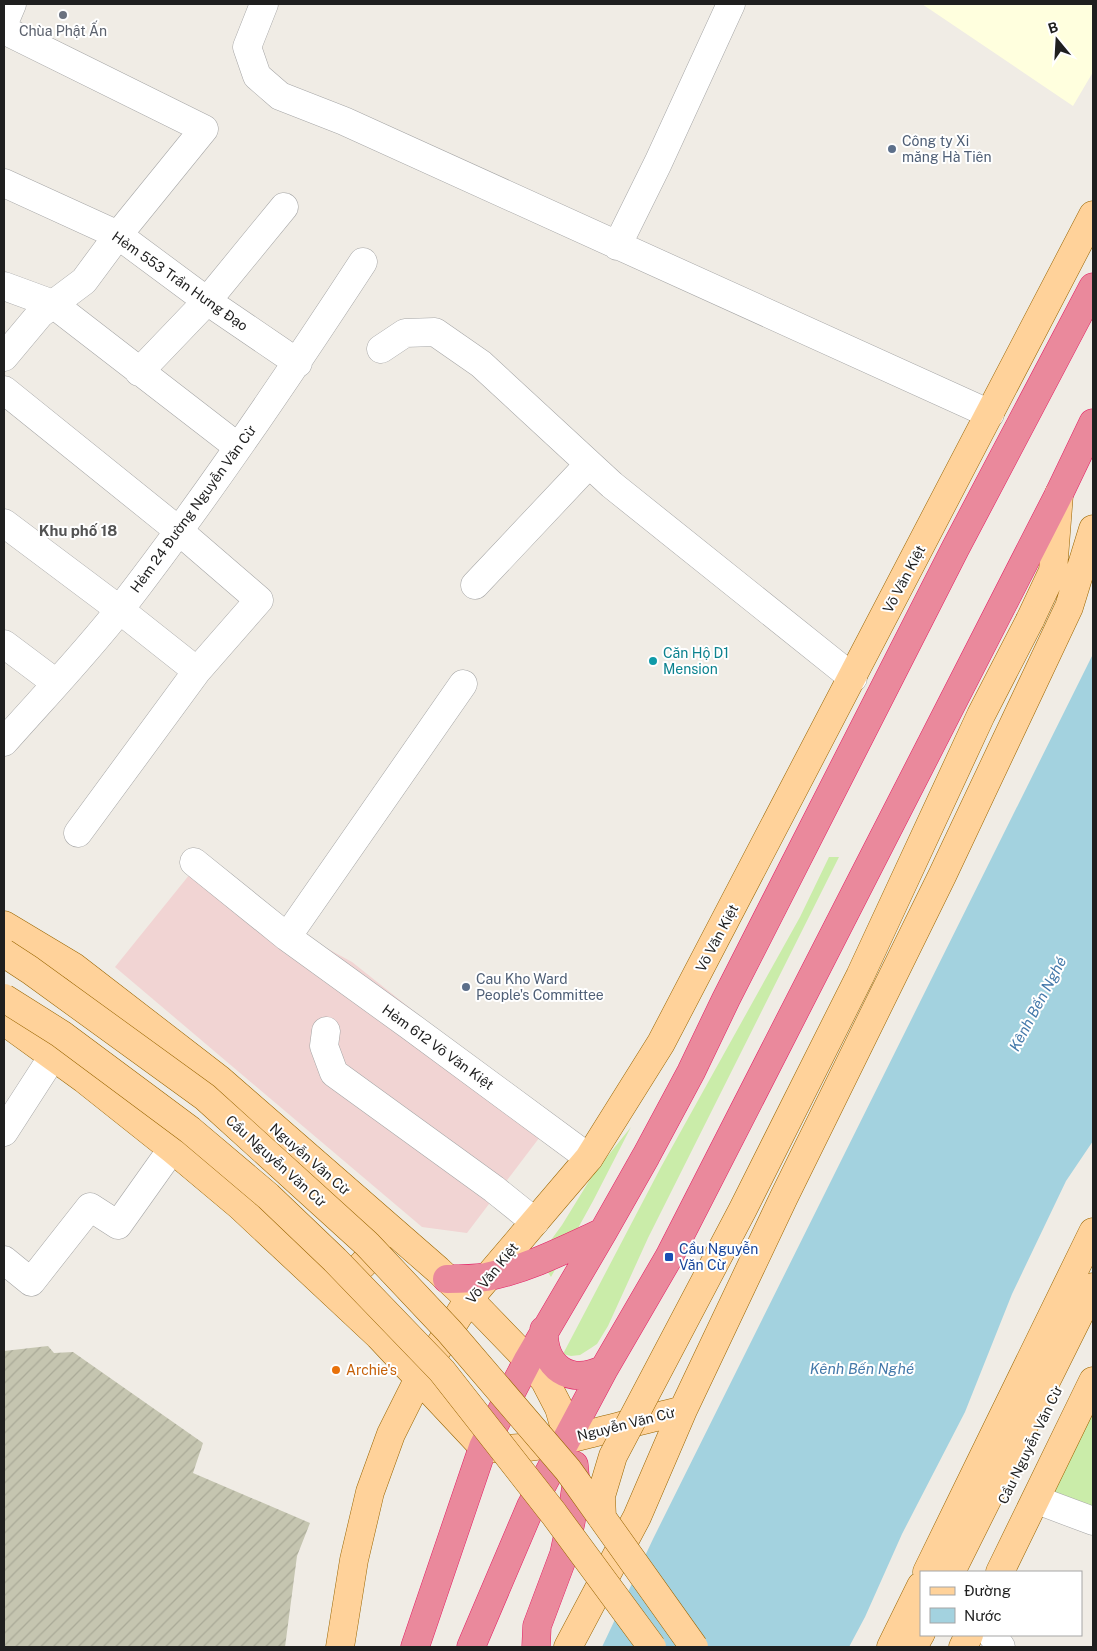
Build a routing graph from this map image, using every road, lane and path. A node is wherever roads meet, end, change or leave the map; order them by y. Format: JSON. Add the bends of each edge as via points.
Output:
{"nodes":[{"id":1,"x":12,"y":4,"type":"edge"},
{"id":2,"x":264,"y":4,"type":"edge"},
{"id":3,"x":731,"y":4,"type":"edge"},
{"id":4,"x":4,"y":23,"type":"edge"},
{"id":5,"x":4,"y":30,"type":"edge"},
{"id":6,"x":4,"y":183,"type":"edge"},
{"id":7,"x":284,"y":207,"type":"dead end"},
{"id":8,"x":1093,"y":215,"type":"edge"},
{"id":9,"x":118,"y":235,"type":"junction"},
{"id":10,"x":617,"y":246,"type":"junction"},
{"id":11,"x":363,"y":262,"type":"dead end"},
{"id":12,"x":4,"y":286,"type":"edge"},
{"id":13,"x":1093,"y":287,"type":"edge"},
{"id":14,"x":207,"y":301,"type":"junction"},
{"id":15,"x":53,"y":304,"type":"junction"},
{"id":16,"x":381,"y":350,"type":"dead end"},
{"id":17,"x":4,"y":357,"type":"edge"},
{"id":18,"x":298,"y":362,"type":"junction"},
{"id":19,"x":139,"y":372,"type":"junction"},
{"id":20,"x":4,"y":390,"type":"edge"},
{"id":21,"x":990,"y":414,"type":"junction"},
{"id":22,"x":1093,"y":423,"type":"edge"},
{"id":23,"x":238,"y":447,"type":"junction"},
{"id":24,"x":589,"y":464,"type":"junction"},
{"id":25,"x":1059,"y":494,"type":"junction"},
{"id":26,"x":1093,"y":509,"type":"edge"},
{"id":27,"x":4,"y":523,"type":"edge"},
{"id":28,"x":1093,"y":529,"type":"edge"},
{"id":29,"x":179,"y":532,"type":"junction"},
{"id":30,"x":1053,"y":571,"type":"junction"},
{"id":31,"x":475,"y":585,"type":"dead end"},
{"id":32,"x":120,"y":610,"type":"junction"},
{"id":33,"x":4,"y":644,"type":"edge"},
{"id":34,"x":197,"y":670,"type":"junction"},
{"id":35,"x":852,"y":678,"type":"junction"},
{"id":36,"x":56,"y":683,"type":"junction"},
{"id":37,"x":462,"y":684,"type":"dead end"},
{"id":38,"x":4,"y":742,"type":"edge"},
{"id":39,"x":78,"y":833,"type":"dead end"},
{"id":40,"x":194,"y":862,"type":"dead end"},
{"id":41,"x":4,"y":925,"type":"edge"},
{"id":42,"x":287,"y":937,"type":"junction"},
{"id":43,"x":4,"y":953,"type":"edge"},
{"id":44,"x":4,"y":998,"type":"edge"},
{"id":45,"x":4,"y":1021,"type":"edge"},
{"id":46,"x":326,"y":1031,"type":"dead end"},
{"id":47,"x":52,"y":1056,"type":"junction"},
{"id":48,"x":11,"y":1104,"type":"edge"},
{"id":49,"x":4,"y":1132,"type":"edge"},
{"id":50,"x":172,"y":1149,"type":"junction"},
{"id":51,"x":589,"y":1158,"type":"junction"},
{"id":52,"x":382,"y":1222,"type":"junction"},
{"id":53,"x":535,"y":1222,"type":"junction"},
{"id":54,"x":603,"y":1232,"type":"junction"},
{"id":55,"x":1093,"y":1232,"type":"edge"},
{"id":56,"x":4,"y":1260,"type":"edge"},
{"id":57,"x":486,"y":1277,"type":"junction"},
{"id":58,"x":447,"y":1279,"type":"junction"},
{"id":59,"x":323,"y":1284,"type":"junction"},
{"id":60,"x":1093,"y":1287,"type":"edge"},
{"id":61,"x":468,"y":1299,"type":"junction"},
{"id":62,"x":1093,"y":1319,"type":"edge"},
{"id":63,"x":544,"y":1330,"type":"junction"},
{"id":64,"x":528,"y":1360,"type":"junction"},
{"id":65,"x":604,"y":1369,"type":"junction"},
{"id":66,"x":419,"y":1378,"type":"junction"},
{"id":67,"x":1093,"y":1380,"type":"edge"},
{"id":68,"x":1093,"y":1407,"type":"edge"},
{"id":69,"x":683,"y":1410,"type":"junction"},
{"id":70,"x":568,"y":1439,"type":"junction"},
{"id":71,"x":483,"y":1447,"type":"junction"},
{"id":72,"x":1045,"y":1503,"type":"junction"},
{"id":73,"x":602,"y":1518,"type":"junction"},
{"id":74,"x":1093,"y":1520,"type":"edge"},
{"id":75,"x":928,"y":1571,"type":"edge"},
{"id":76,"x":951,"y":1571,"type":"edge"},
{"id":77,"x":967,"y":1571,"type":"edge"},
{"id":78,"x":1000,"y":1571,"type":"edge"},
{"id":79,"x":1011,"y":1571,"type":"edge"},
{"id":80,"x":920,"y":1588,"type":"edge"},
{"id":81,"x":920,"y":1635,"type":"edge"},
{"id":82,"x":993,"y":1636,"type":"edge"},
{"id":83,"x":340,"y":1647,"type":"edge"},
{"id":84,"x":415,"y":1647,"type":"edge"},
{"id":85,"x":471,"y":1647,"type":"edge"},
{"id":86,"x":536,"y":1647,"type":"edge"},
{"id":87,"x":568,"y":1647,"type":"edge"},
{"id":88,"x":652,"y":1647,"type":"edge"},
{"id":89,"x":694,"y":1647,"type":"edge"},
{"id":90,"x":891,"y":1647,"type":"edge"},
{"id":91,"x":913,"y":1647,"type":"edge"},
{"id":92,"x":1001,"y":1647,"type":"edge"}],
"edges":[{"from":1,"to":4,"type":"street"},
{"from":2,"to":10,"type":"street","via":[[247,47],[257,76],[280,96],[344,120]]},
{"from":3,"to":10,"type":"street"},
{"from":5,"to":9,"type":"street","via":[[204,129]]},
{"from":6,"to":9,"type":"street","name":"Hẻm 553 Trần Hưng Đạo"},
{"from":7,"to":14,"type":"street"},
{"from":8,"to":21,"type":"main road","name":"Võ Văn Kiệt"},
{"from":9,"to":14,"type":"street","name":"Hẻm 553 Trần Hưng Đạo"},
{"from":9,"to":15,"type":"street","via":[[84,281]]},
{"from":10,"to":21,"type":"street"},
{"from":11,"to":18,"type":"street","name":"Hẻm 24 Đường Nguyễn Văn Cừ"},
{"from":12,"to":15,"type":"street"},
{"from":13,"to":54,"type":"highway","via":[[959,540],[734,981],[691,1072]]},
{"from":14,"to":18,"type":"street","name":"Hẻm 553 Trần Hưng Đạo"},
{"from":14,"to":19,"type":"street"},
{"from":15,"to":17,"type":"street","via":[[40,314]]},
{"from":15,"to":19,"type":"street"},
{"from":16,"to":24,"type":"street","via":[[405,333],[434,332],[481,364]]},
{"from":18,"to":23,"type":"street","name":"Hẻm 24 Đường Nguyễn Văn Cừ"},
{"from":19,"to":23,"type":"street"},
{"from":20,"to":29,"type":"street"},
{"from":21,"to":35,"type":"main road","name":"Võ Văn Kiệt"},
{"from":22,"to":25,"type":"highway"},
{"from":23,"to":29,"type":"street","name":"Hẻm 24 Đường Nguyễn Văn Cừ"},
{"from":24,"to":31,"type":"street"},
{"from":24,"to":35,"type":"street"},
{"from":25,"to":30,"type":"main road"},
{"from":25,"to":65,"type":"highway","via":[[669,1257]]},
{"from":26,"to":30,"type":"main road"},
{"from":27,"to":32,"type":"street"},
{"from":28,"to":69,"type":"main road","via":[[1069,607]]},
{"from":29,"to":32,"type":"street","name":"Hẻm 24 Đường Nguyễn Văn Cừ"},
{"from":29,"to":34,"type":"street","via":[[258,600]]},
{"from":30,"to":73,"type":"main road","bridge":true,"via":[[981,715],[856,984],[743,1209],[612,1456],[601,1496]]},
{"from":32,"to":34,"type":"street"},
{"from":32,"to":36,"type":"street","name":"Hẻm 24 Đường Nguyễn Văn Cừ"},
{"from":33,"to":36,"type":"street"},
{"from":34,"to":39,"type":"street"},
{"from":35,"to":51,"type":"main road","name":"Võ Văn Kiệt","via":[[661,1044]]},
{"from":36,"to":38,"type":"street","name":"Hẻm 24 Đường Nguyễn Văn Cừ"},
{"from":37,"to":42,"type":"street"},
{"from":40,"to":42,"type":"street","name":"Hẻm 612 Võ Văn Kiệt"},
{"from":41,"to":52,"type":"main road","name":"Nguyễn Văn Cừ","via":[[74,967],[219,1079]]},
{"from":42,"to":51,"type":"street","name":"Hẻm 612 Võ Văn Kiệt"},
{"from":43,"to":73,"type":"main road","name":"Cầu Nguyễn Văn Cừ","bridge":true,"via":[[204,1097],[367,1244],[449,1331],[535,1430]]},
{"from":44,"to":88,"type":"main road","bridge":true,"via":[[61,1034],[190,1130],[268,1196],[335,1260],[448,1378]]},
{"from":45,"to":47,"type":"main road"},
{"from":46,"to":53,"type":"street","via":[[324,1046],[334,1073]]},
{"from":47,"to":48,"type":"street"},
{"from":47,"to":50,"type":"main road"},
{"from":48,"to":49,"type":"street"},
{"from":50,"to":56,"type":"street","via":[[118,1226],[90,1207],[31,1282]]},
{"from":50,"to":59,"type":"main road","via":[[240,1206]]},
{"from":51,"to":53,"type":"main road","name":"Võ Văn Kiệt"},
{"from":52,"to":58,"type":"main road","name":"Nguyễn Văn Cừ"},
{"from":52,"to":59,"type":"main road","via":[[380,1236],[368,1260],[341,1280]]},
{"from":53,"to":57,"type":"main road","name":"Võ Văn Kiệt"},
{"from":54,"to":57,"type":"highway","via":[[532,1263]]},
{"from":54,"to":63,"type":"highway"},
{"from":55,"to":75,"type":"main road"},
{"from":57,"to":58,"type":"highway"},
{"from":57,"to":61,"type":"main road","name":"Võ Văn Kiệt"},
{"from":58,"to":61,"type":"main road","name":"Nguyễn Văn Cừ"},
{"from":59,"to":66,"type":"main road","via":[[380,1336]]},
{"from":60,"to":76,"type":"main road","name":"Cầu Nguyễn Văn Cừ"},
{"from":61,"to":64,"type":"main road","name":"Nguyễn Văn Cừ"},
{"from":61,"to":66,"type":"main road","name":"Võ Văn Kiệt"},
{"from":62,"to":77,"type":"main road","name":"Cầu Nguyễn Văn Cừ"},
{"from":63,"to":64,"type":"highway"},
{"from":63,"to":65,"type":"highway","via":[[547,1356],[555,1366],[579,1377]]},
{"from":64,"to":70,"type":"main road","name":"Nguyễn Văn Cừ","via":[[559,1408]]},
{"from":64,"to":71,"type":"highway"},
{"from":65,"to":70,"type":"highway"},
{"from":66,"to":71,"type":"main road"},
{"from":66,"to":83,"type":"main road","name":"Võ Văn Kiệt","via":[[391,1434],[370,1492],[354,1560]]},
{"from":67,"to":78,"type":"main road"},
{"from":68,"to":72,"type":"street"},
{"from":69,"to":70,"type":"main road","name":"Nguyễn Văn Cừ"},
{"from":69,"to":87,"type":"main road","via":[[637,1517]]},
{"from":70,"to":71,"type":"main road","name":"Nguyễn Văn Cừ","via":[[520,1449]]},
{"from":70,"to":85,"type":"highway","via":[[531,1506]]},
{"from":70,"to":86,"type":"highway","via":[[576,1487],[572,1521],[564,1554],[537,1626]]},
{"from":71,"to":84,"type":"highway"},
{"from":72,"to":74,"type":"street"},
{"from":72,"to":79,"type":"street"},
{"from":73,"to":89,"type":"main road","name":"Cầu Nguyễn Văn Cừ","bridge":true},
{"from":80,"to":90,"type":"main road"},
{"from":81,"to":91,"type":"main road"},
{"from":82,"to":92,"type":"street"}]}
